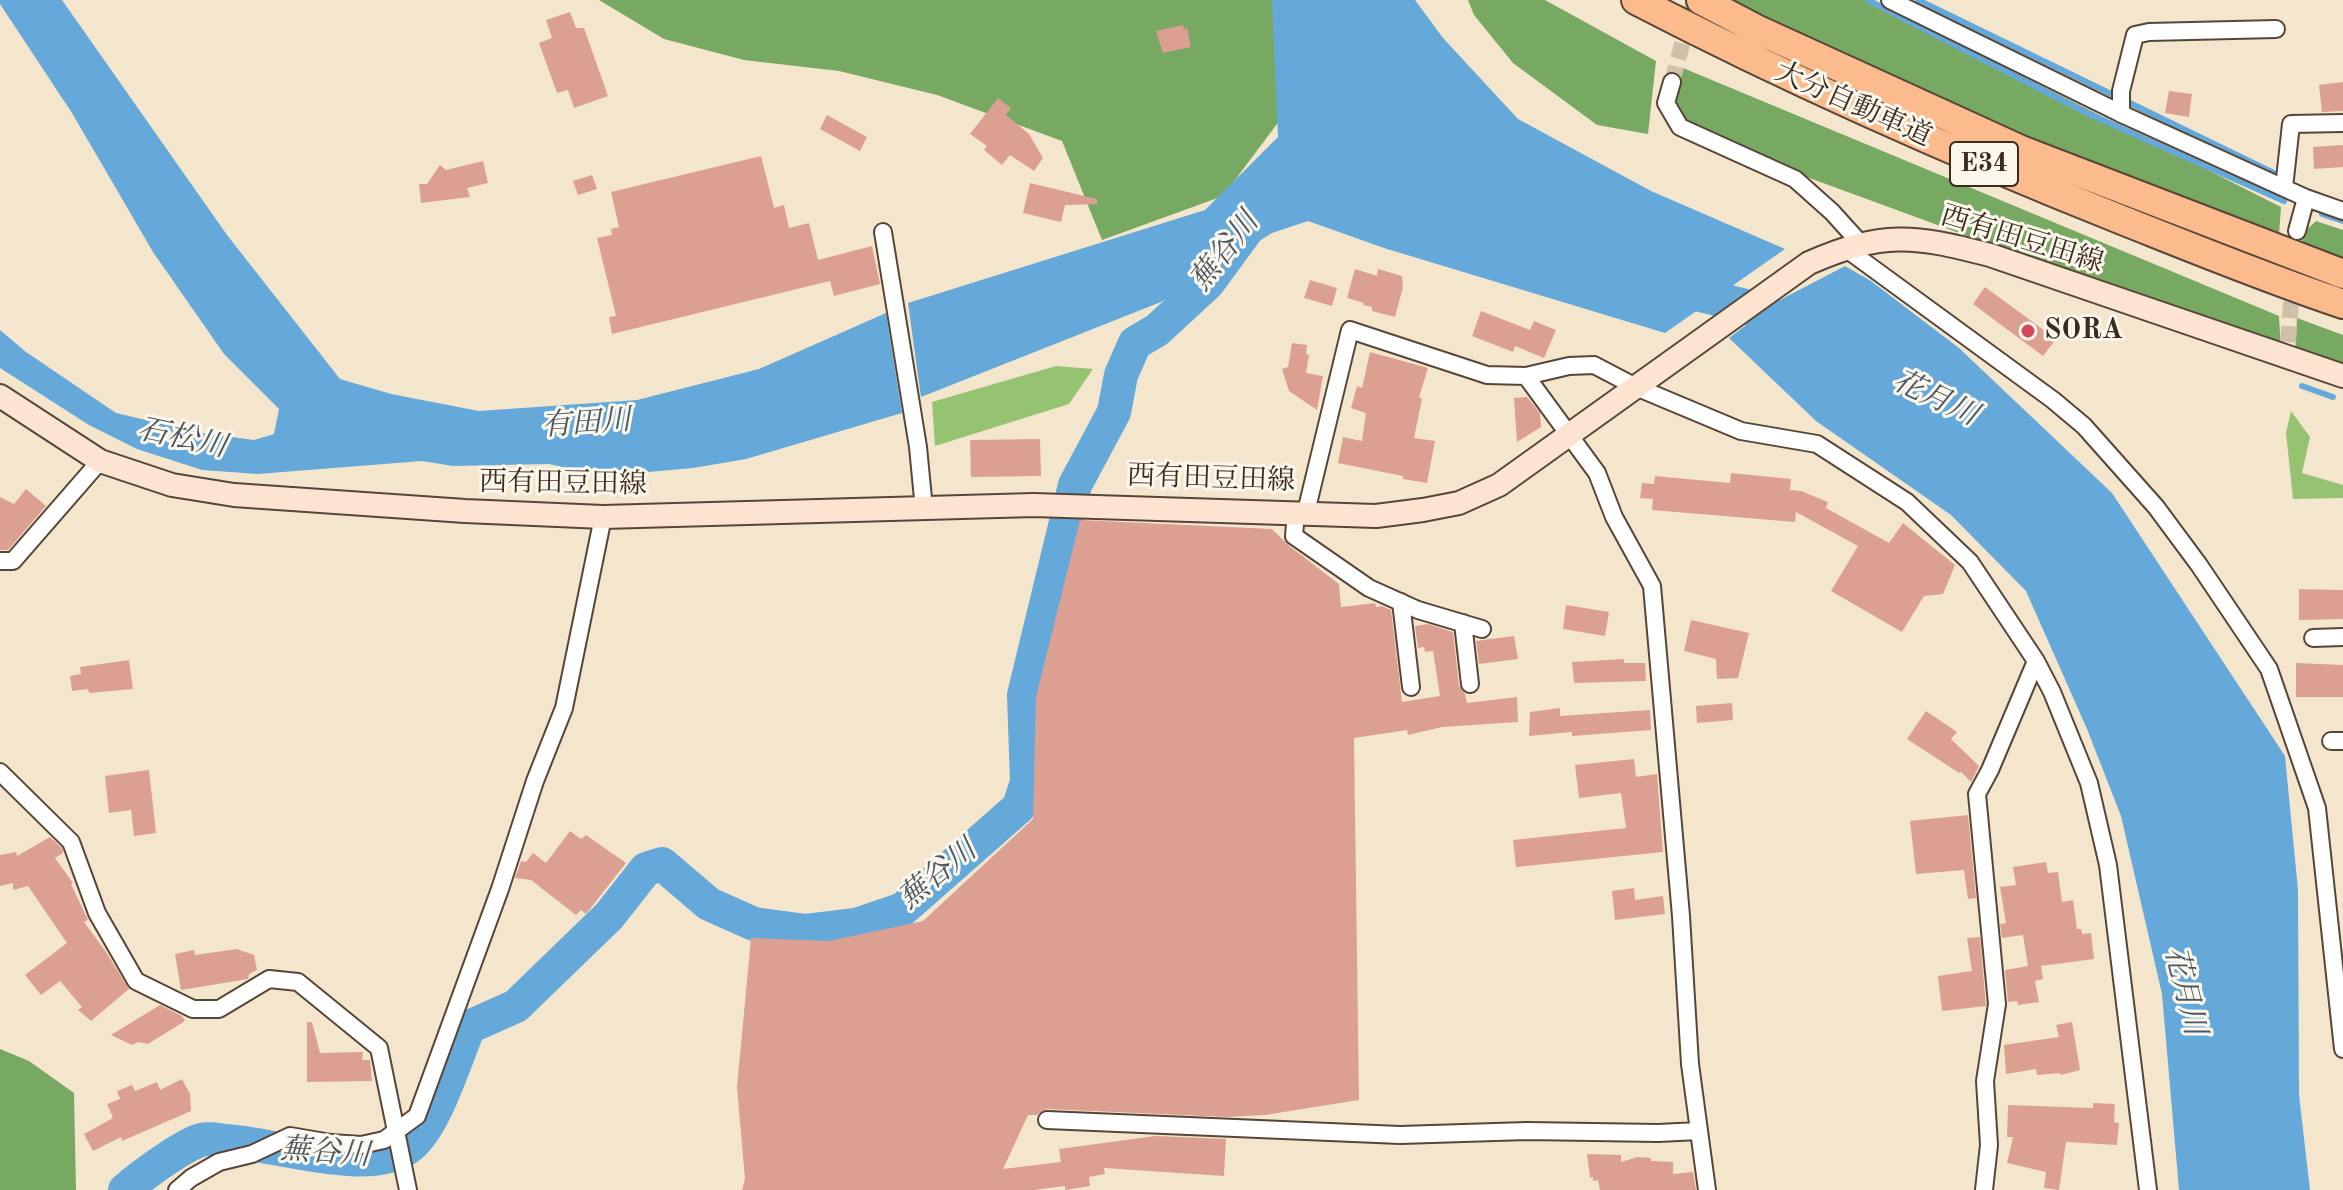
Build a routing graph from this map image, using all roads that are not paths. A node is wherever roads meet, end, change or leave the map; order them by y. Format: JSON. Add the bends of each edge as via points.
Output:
{"nodes":[{"id":1,"x":1636,"y":0,"type":"edge"},
{"id":2,"x":1701,"y":0,"type":"edge"},
{"id":3,"x":1890,"y":0,"type":"edge"},
{"id":4,"x":2276,"y":29,"type":"dead end"},
{"id":5,"x":1672,"y":82,"type":"tunnel mouth"},
{"id":6,"x":2121,"y":104,"type":"junction"},
{"id":7,"x":2343,"y":123,"type":"edge"},
{"id":8,"x":2285,"y":182,"type":"junction"},
{"id":9,"x":2306,"y":198,"type":"junction"},
{"id":10,"x":2343,"y":211,"type":"edge"},
{"id":11,"x":2297,"y":231,"type":"tunnel mouth"},
{"id":12,"x":883,"y":232,"type":"dead end"},
{"id":13,"x":1852,"y":245,"type":"junction"},
{"id":14,"x":2343,"y":274,"type":"edge"},
{"id":15,"x":2343,"y":304,"type":"edge"},
{"id":16,"x":1526,"y":376,"type":"junction"},
{"id":17,"x":2343,"y":376,"type":"edge"},
{"id":18,"x":1644,"y":382,"type":"junction"},
{"id":19,"x":0,"y":396,"type":"edge"},
{"id":20,"x":1569,"y":437,"type":"junction"},
{"id":21,"x":100,"y":461,"type":"junction"},
{"id":22,"x":924,"y":509,"type":"junction"},
{"id":23,"x":1301,"y":512,"type":"junction"},
{"id":24,"x":603,"y":517,"type":"junction"},
{"id":25,"x":0,"y":561,"type":"edge"},
{"id":26,"x":1401,"y":602,"type":"junction"},
{"id":27,"x":1463,"y":623,"type":"junction"},
{"id":28,"x":1482,"y":629,"type":"dead end"},
{"id":29,"x":2343,"y":637,"type":"edge"},
{"id":30,"x":2313,"y":638,"type":"dead end"},
{"id":31,"x":2036,"y":661,"type":"junction"},
{"id":32,"x":1470,"y":684,"type":"dead end"},
{"id":33,"x":1411,"y":687,"type":"dead end"},
{"id":34,"x":0,"y":772,"type":"edge"},
{"id":35,"x":2343,"y":1049,"type":"edge"},
{"id":36,"x":1047,"y":1120,"type":"dead end"},
{"id":37,"x":1699,"y":1131,"type":"junction"},
{"id":38,"x":398,"y":1136,"type":"junction"},
{"id":39,"x":177,"y":1190,"type":"edge"},
{"id":40,"x":408,"y":1190,"type":"edge"},
{"id":41,"x":1707,"y":1190,"type":"edge"},
{"id":42,"x":1984,"y":1190,"type":"edge"},
{"id":43,"x":2148,"y":1190,"type":"edge"}],
"edges":[{"from":1,"to":15,"type":"highway","name":"大分自動車道","number":"E34","via":[[1744,56],[2010,175]]},
{"from":2,"to":14,"type":"highway","name":"大分自動車道","number":"E34","via":[[2021,150]]},
{"from":3,"to":6,"type":"street"},
{"from":4,"to":6,"type":"street","via":[[2135,35]]},
{"from":5,"to":13,"type":"street","via":[[1666,103],[1680,127],[1795,179],[1832,212]]},
{"from":6,"to":8,"type":"street"},
{"from":7,"to":8,"type":"street","via":[[2291,124]]},
{"from":8,"to":9,"type":"street"},
{"from":9,"to":10,"type":"street"},
{"from":9,"to":11,"type":"street"},
{"from":12,"to":22,"type":"street"},
{"from":13,"to":17,"type":"main road","name":"西有田豆田線","via":[[1901,238],[1990,255],[2288,350]]},
{"from":13,"to":18,"type":"main road","name":"西有田豆田線","via":[[1809,263]]},
{"from":13,"to":35,"type":"street","via":[[2084,426],[2156,507],[2269,669],[2317,808]]},
{"from":16,"to":18,"type":"street","via":[[1594,365]]},
{"from":16,"to":20,"type":"street"},
{"from":16,"to":23,"type":"street","via":[[1487,375],[1350,330]]},
{"from":18,"to":20,"type":"main road","name":"西有田豆田線"},
{"from":18,"to":31,"type":"street","via":[[1741,431],[1817,444],[1907,502],[1970,562]]},
{"from":19,"to":21,"type":"main road","name":"西有田豆田線"},
{"from":20,"to":23,"type":"main road","name":"西有田豆田線","via":[[1499,485],[1459,503],[1376,516]]},
{"from":20,"to":37,"type":"street","via":[[1597,473],[1652,586]]},
{"from":21,"to":24,"type":"main road","name":"西有田豆田線","via":[[172,485],[234,495]]},
{"from":21,"to":25,"type":"street","via":[[13,561]]},
{"from":22,"to":23,"type":"main road","name":"西有田豆田線","via":[[1122,505]]},
{"from":22,"to":24,"type":"main road","name":"西有田豆田線"},
{"from":23,"to":26,"type":"street","via":[[1294,536],[1369,588]]},
{"from":24,"to":38,"type":"street","via":[[564,708],[417,1116]]},
{"from":26,"to":27,"type":"street"},
{"from":26,"to":33,"type":"street"},
{"from":27,"to":28,"type":"street"},
{"from":27,"to":32,"type":"street"},
{"from":29,"to":30,"type":"street"},
{"from":31,"to":42,"type":"street","via":[[1977,794],[1997,1004],[1985,1081],[1989,1145]]},
{"from":31,"to":43,"type":"street","via":[[2089,783],[2108,865]]},
{"from":34,"to":38,"type":"street","via":[[71,842],[97,913],[136,981],[193,1009],[219,1009],[269,979],[298,982],[379,1048]]},
{"from":36,"to":37,"type":"street","via":[[1400,1135]]},
{"from":37,"to":41,"type":"street"},
{"from":38,"to":39,"type":"street","via":[[361,1145],[290,1136],[219,1162]]},
{"from":38,"to":40,"type":"street"}]}
